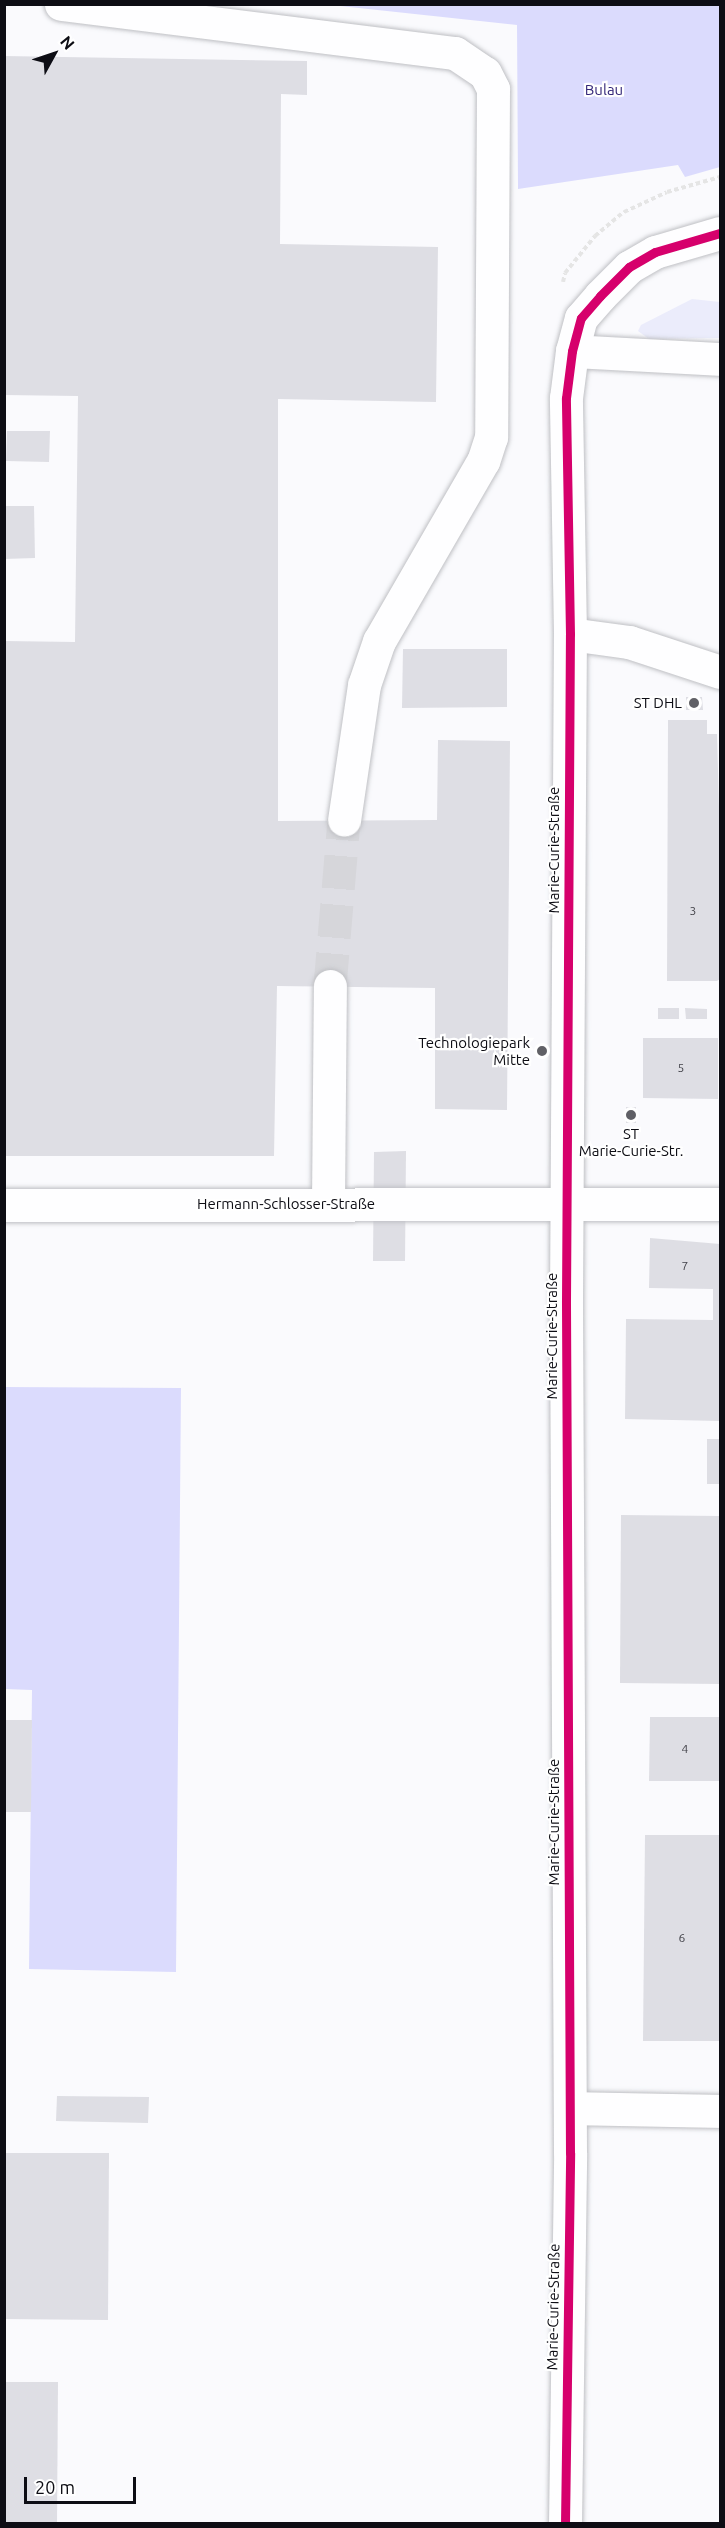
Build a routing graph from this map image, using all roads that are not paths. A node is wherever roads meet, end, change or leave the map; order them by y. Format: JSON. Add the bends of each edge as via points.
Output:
{"nodes":[{"id":1,"x":61,"y":4,"type":"edge"},
{"id":2,"x":720,"y":233,"type":"edge"},
{"id":3,"x":572,"y":351,"type":"junction"},
{"id":4,"x":720,"y":359,"type":"edge"},
{"id":5,"x":570,"y":634,"type":"junction"},
{"id":6,"x":720,"y":672,"type":"edge"},
{"id":7,"x":344,"y":820,"type":"tunnel mouth"},
{"id":8,"x":330,"y":986,"type":"tunnel mouth"},
{"id":9,"x":567,"y":1203,"type":"junction"},
{"id":10,"x":328,"y":1204,"type":"junction"},
{"id":11,"x":720,"y":1204,"type":"edge"},
{"id":12,"x":4,"y":1205,"type":"edge"},
{"id":13,"x":570,"y":2108,"type":"junction"},
{"id":14,"x":720,"y":2111,"type":"edge"},
{"id":15,"x":565,"y":2523,"type":"edge"}],
"edges":[{"from":1,"to":7,"type":"street","via":[[455,53],[485,73],[493,89],[491,437],[483,461],[379,641],[364,685]]},
{"from":2,"to":3,"type":"street","name":"Marie-Curie-Straße","via":[[655,252],[629,267],[581,318]]},
{"from":3,"to":4,"type":"street"},
{"from":3,"to":5,"type":"street","name":"Marie-Curie-Straße","via":[[566,398]]},
{"from":5,"to":6,"type":"street","via":[[629,642]]},
{"from":5,"to":9,"type":"street","name":"Marie-Curie-Straße"},
{"from":8,"to":10,"type":"street"},
{"from":9,"to":10,"type":"street","name":"Hermann-Schlosser-Straße"},
{"from":9,"to":11,"type":"street","name":"Hermann-Schlosser-Straße"},
{"from":9,"to":13,"type":"street","name":"Marie-Curie-Straße"},
{"from":10,"to":12,"type":"street","name":"Hermann-Schlosser-Straße"},
{"from":13,"to":14,"type":"street"},
{"from":13,"to":15,"type":"street","name":"Marie-Curie-Straße"}]}
